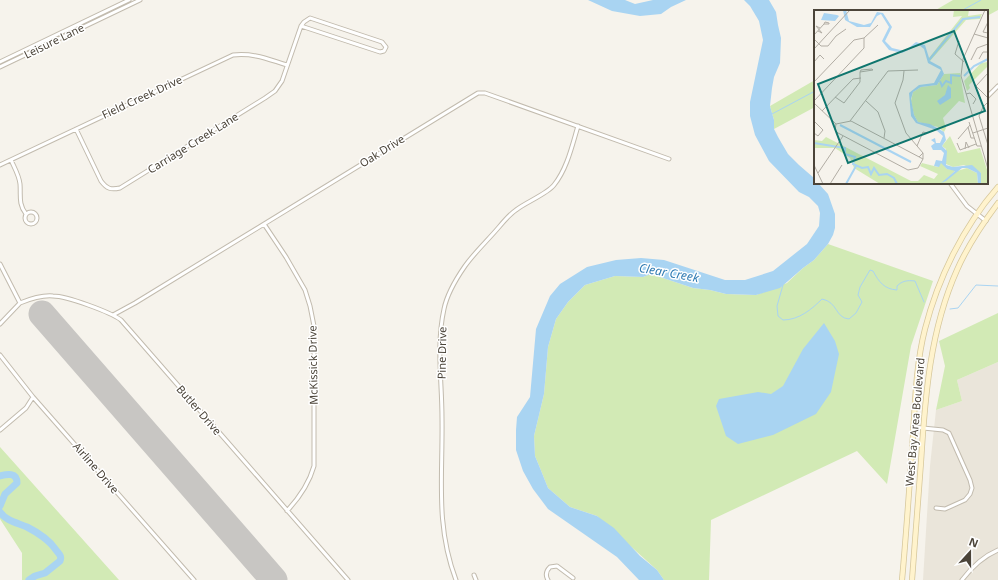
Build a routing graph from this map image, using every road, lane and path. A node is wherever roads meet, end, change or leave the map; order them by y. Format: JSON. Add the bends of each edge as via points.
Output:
{"nodes":[{"id":1,"x":129,"y":0,"type":"edge"},
{"id":2,"x":140,"y":0,"type":"edge"},
{"id":3,"x":106,"y":11,"type":"junction"},
{"id":4,"x":108,"y":15,"type":"junction"},
{"id":5,"x":301,"y":26,"type":"junction"},
{"id":6,"x":0,"y":62,"type":"edge"},
{"id":7,"x":287,"y":66,"type":"junction"},
{"id":8,"x":0,"y":67,"type":"edge"},
{"id":9,"x":998,"y":86,"type":"edge"},
{"id":10,"x":988,"y":96,"type":"edge"},
{"id":11,"x":578,"y":126,"type":"junction"},
{"id":12,"x":76,"y":129,"type":"junction"},
{"id":13,"x":669,"y":159,"type":"dead end"},
{"id":14,"x":11,"y":160,"type":"junction"},
{"id":15,"x":0,"y":165,"type":"edge"},
{"id":16,"x":951,"y":184,"type":"edge"},
{"id":17,"x":998,"y":187,"type":"edge"},
{"id":18,"x":998,"y":203,"type":"edge"},
{"id":19,"x":26,"y":214,"type":"junction"},
{"id":20,"x":977,"y":215,"type":"junction"},
{"id":21,"x":986,"y":221,"type":"junction"},
{"id":22,"x":264,"y":224,"type":"junction"},
{"id":23,"x":0,"y":264,"type":"edge"},
{"id":24,"x":20,"y":303,"type":"junction"},
{"id":25,"x":114,"y":315,"type":"junction"},
{"id":26,"x":0,"y":324,"type":"edge"},
{"id":27,"x":0,"y":355,"type":"edge"},
{"id":28,"x":33,"y":397,"type":"junction"},
{"id":29,"x":913,"y":427,"type":"junction"},
{"id":30,"x":923,"y":428,"type":"junction"},
{"id":31,"x":0,"y":430,"type":"edge"},
{"id":32,"x":936,"y":508,"type":"dead end"},
{"id":33,"x":288,"y":511,"type":"junction"},
{"id":34,"x":998,"y":550,"type":"edge"},
{"id":35,"x":474,"y":575,"type":"dead end"},
{"id":36,"x":573,"y":578,"type":"dead end"},
{"id":37,"x":194,"y":580,"type":"edge"},
{"id":38,"x":348,"y":580,"type":"edge"},
{"id":39,"x":456,"y":580,"type":"edge"},
{"id":40,"x":476,"y":580,"type":"edge"},
{"id":41,"x":548,"y":580,"type":"edge"},
{"id":42,"x":902,"y":580,"type":"edge"},
{"id":43,"x":912,"y":580,"type":"edge"},
{"id":44,"x":962,"y":580,"type":"edge"}],
"edges":[{"from":1,"to":3,"type":"street","name":"Leisure Lane"},
{"from":2,"to":4,"type":"street","name":"Leisure Lane"},
{"from":3,"to":4,"type":"street"},
{"from":3,"to":6,"type":"street","name":"Leisure Lane"},
{"from":4,"to":8,"type":"street","name":"Leisure Lane"},
{"from":5,"to":5,"type":"street","via":[[380,52],[386,47],[382,42],[310,18]]},
{"from":5,"to":7,"type":"street","name":"Carriage Creek Lane"},
{"from":7,"to":12,"type":"street","name":"Field Creek Drive","via":[[246,54],[233,55]]},
{"from":7,"to":12,"type":"street","name":"Carriage Creek Lane","via":[[278,86],[266,98],[120,188],[112,190],[101,181]]},
{"from":9,"to":10,"type":"street"},
{"from":11,"to":13,"type":"street","name":"Oak Drive"},
{"from":11,"to":22,"type":"street","name":"Oak Drive","via":[[485,93],[478,93]]},
{"from":11,"to":39,"type":"street","name":"Pine Drive","via":[[559,178],[553,186],[515,210],[488,239],[455,280],[444,308],[440,340],[441,511],[450,564]]},
{"from":12,"to":14,"type":"street","name":"Field Creek Drive"},
{"from":14,"to":15,"type":"street","name":"Field Creek Drive"},
{"from":14,"to":19,"type":"street","via":[[20,184],[22,209]]},
{"from":16,"to":20,"type":"street"},
{"from":17,"to":20,"type":"main road","name":"West Bay Area Boulevard"},
{"from":18,"to":21,"type":"main road","name":"West Bay Area Boulevard"},
{"from":19,"to":19,"type":"street","via":[[34,212],[37,215],[37,222],[27,223]]},
{"from":20,"to":21,"type":"street"},
{"from":20,"to":29,"type":"main road","name":"West Bay Area Boulevard","via":[[948,264],[925,330],[917,377]]},
{"from":21,"to":30,"type":"main road","name":"West Bay Area Boulevard","via":[[957,269],[940,316],[930,368]]},
{"from":22,"to":25,"type":"street","name":"Oak Drive"},
{"from":22,"to":33,"type":"street","name":"McKissick Drive","via":[[306,290],[314,326],[314,466],[308,485]]},
{"from":23,"to":24,"type":"street"},
{"from":24,"to":25,"type":"street","name":"Butler Drive","via":[[39,297],[54,296]]},
{"from":24,"to":26,"type":"street"},
{"from":25,"to":33,"type":"street","name":"Butler Drive"},
{"from":27,"to":28,"type":"street","name":"Airline Drive"},
{"from":28,"to":31,"type":"street","via":[[26,408]]},
{"from":28,"to":37,"type":"street","name":"Airline Drive"},
{"from":29,"to":30,"type":"street"},
{"from":29,"to":42,"type":"main road","name":"West Bay Area Boulevard"},
{"from":30,"to":32,"type":"street","via":[[949,433],[972,485],[965,500],[945,509]]},
{"from":30,"to":43,"type":"main road","name":"West Bay Area Boulevard"},
{"from":33,"to":38,"type":"street","name":"Butler Drive"},
{"from":34,"to":44,"type":"street","via":[[968,572]]},
{"from":35,"to":40,"type":"street"},
{"from":36,"to":41,"type":"street","via":[[557,566],[550,567],[546,572]]}]}
